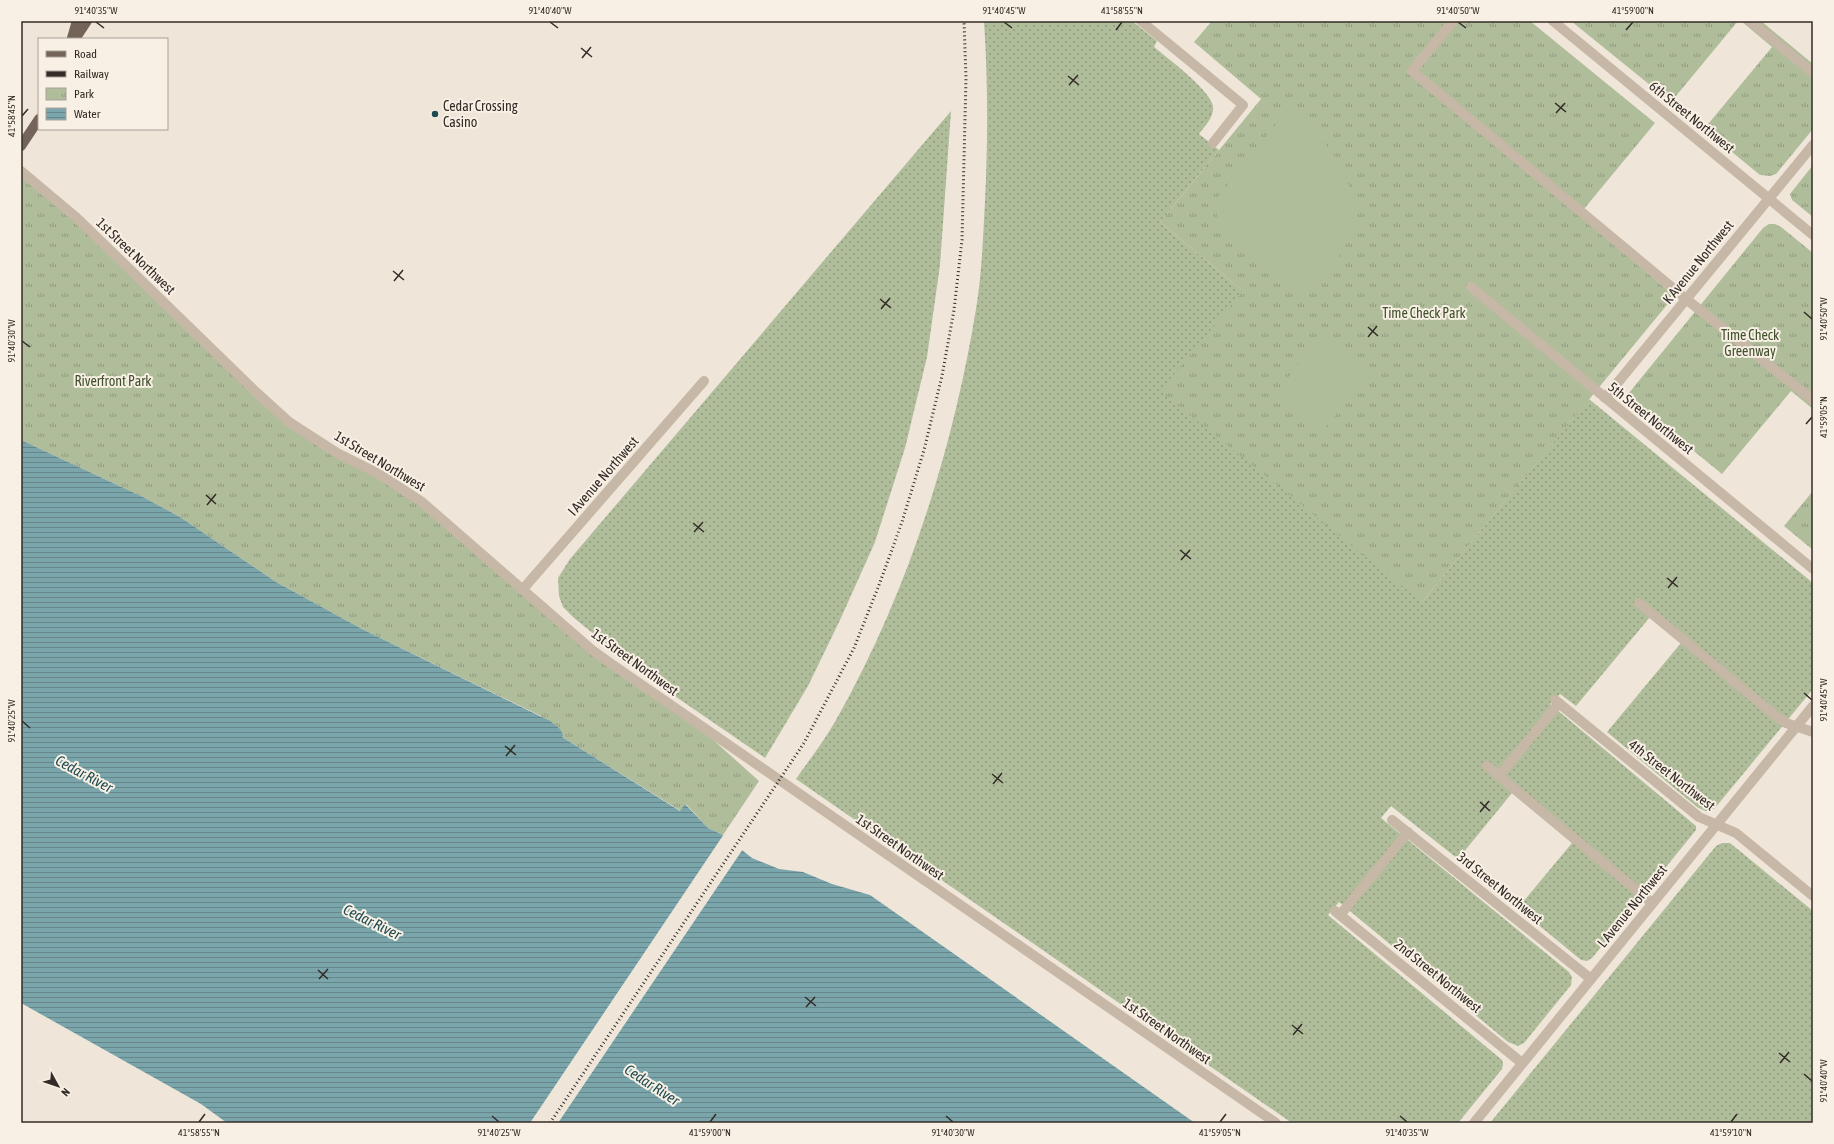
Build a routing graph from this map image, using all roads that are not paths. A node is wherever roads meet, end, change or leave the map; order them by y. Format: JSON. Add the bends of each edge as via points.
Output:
{"nodes":[{"id":1,"x":77,"y":21,"type":"edge"},
{"id":2,"x":87,"y":21,"type":"edge"},
{"id":3,"x":1141,"y":21,"type":"edge"},
{"id":4,"x":1454,"y":21,"type":"edge"},
{"id":5,"x":1553,"y":21,"type":"edge"},
{"id":6,"x":1750,"y":21,"type":"edge"},
{"id":7,"x":71,"y":38,"type":"edge"},
{"id":8,"x":76,"y":38,"type":"edge"},
{"id":9,"x":1813,"y":73,"type":"edge"},
{"id":10,"x":38,"y":120,"type":"edge"},
{"id":11,"x":1213,"y":143,"type":"dead end"},
{"id":12,"x":1813,"y":145,"type":"edge"},
{"id":13,"x":21,"y":146,"type":"edge"},
{"id":14,"x":21,"y":171,"type":"edge"},
{"id":15,"x":1769,"y":199,"type":"junction"},
{"id":16,"x":1813,"y":235,"type":"edge"},
{"id":17,"x":1471,"y":287,"type":"dead end"},
{"id":18,"x":1686,"y":299,"type":"junction"},
{"id":19,"x":704,"y":381,"type":"dead end"},
{"id":20,"x":1605,"y":398,"type":"junction"},
{"id":21,"x":1813,"y":400,"type":"edge"},
{"id":22,"x":1813,"y":569,"type":"edge"},
{"id":23,"x":524,"y":589,"type":"junction"},
{"id":24,"x":1639,"y":603,"type":"dead end"},
{"id":25,"x":1813,"y":706,"type":"edge"},
{"id":26,"x":1796,"y":726,"type":"junction"},
{"id":27,"x":1813,"y":732,"type":"edge"},
{"id":28,"x":1487,"y":766,"type":"dead end"},
{"id":29,"x":1500,"y":776,"type":"junction"},
{"id":30,"x":1392,"y":820,"type":"dead end"},
{"id":31,"x":1716,"y":824,"type":"junction"},
{"id":32,"x":1408,"y":832,"type":"junction"},
{"id":33,"x":1813,"y":896,"type":"edge"},
{"id":34,"x":1652,"y":903,"type":"junction"},
{"id":35,"x":1591,"y":979,"type":"junction"},
{"id":36,"x":1522,"y":1063,"type":"junction"},
{"id":37,"x":1276,"y":1123,"type":"edge"},
{"id":38,"x":1474,"y":1123,"type":"edge"}],
"edges":[{"from":1,"to":7,"type":"main road"},
{"from":2,"to":8,"type":"main road"},
{"from":3,"to":11,"type":"street","via":[[1243,105]]},
{"from":4,"to":18,"type":"street","via":[[1412,71]]},
{"from":5,"to":15,"type":"street","name":"6th Street Northwest"},
{"from":6,"to":9,"type":"street"},
{"from":10,"to":13,"type":"main road"},
{"from":12,"to":15,"type":"street","name":"K Avenue Northwest"},
{"from":14,"to":23,"type":"street","name":"1st Street Northwest","via":[[77,218],[289,422],[422,502]]},
{"from":15,"to":16,"type":"street","name":"6th Street Northwest"},
{"from":15,"to":18,"type":"street","name":"K Avenue Northwest"},
{"from":17,"to":20,"type":"street","name":"5th Street Northwest"},
{"from":18,"to":20,"type":"street","name":"K Avenue Northwest"},
{"from":18,"to":21,"type":"street"},
{"from":19,"to":23,"type":"street","name":"I Avenue Northwest"},
{"from":20,"to":22,"type":"street","name":"5th Street Northwest"},
{"from":23,"to":37,"type":"street","name":"1st Street Northwest","via":[[612,665]]},
{"from":24,"to":26,"type":"street","via":[[1777,717]]},
{"from":25,"to":26,"type":"street","name":"L Avenue Northwest"},
{"from":26,"to":27,"type":"street"},
{"from":26,"to":31,"type":"street","name":"L Avenue Northwest"},
{"from":28,"to":29,"type":"street"},
{"from":29,"to":31,"type":"street","name":"4th Street Northwest","via":[[1557,702],[1693,813]]},
{"from":29,"to":34,"type":"street"},
{"from":30,"to":32,"type":"street","name":"3rd Street Northwest"},
{"from":31,"to":33,"type":"street","name":"4th Street Northwest","via":[[1736,833]]},
{"from":31,"to":34,"type":"street","name":"L Avenue Northwest"},
{"from":32,"to":35,"type":"street","name":"3rd Street Northwest"},
{"from":32,"to":36,"type":"street","name":"2nd Street Northwest","via":[[1338,913]]},
{"from":34,"to":35,"type":"street","name":"L Avenue Northwest"},
{"from":35,"to":36,"type":"street","name":"L Avenue Northwest"},
{"from":36,"to":38,"type":"street","name":"L Avenue Northwest"}]}
